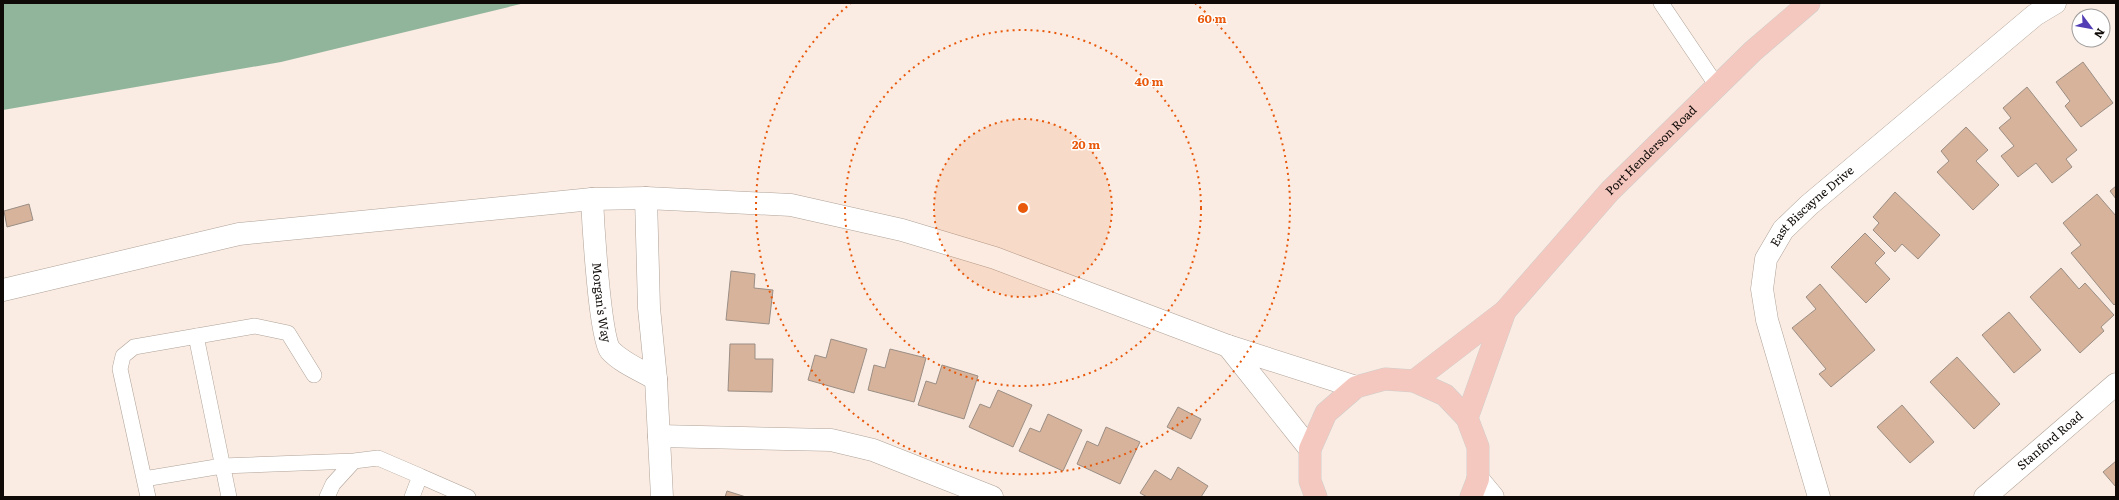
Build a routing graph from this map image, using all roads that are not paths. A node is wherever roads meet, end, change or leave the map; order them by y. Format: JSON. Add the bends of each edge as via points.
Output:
{"nodes":[{"id":1,"x":1661,"y":3,"type":"edge"},
{"id":2,"x":1809,"y":3,"type":"edge"},
{"id":3,"x":2055,"y":3,"type":"edge"},
{"id":4,"x":1717,"y":86,"type":"junction"},
{"id":5,"x":646,"y":198,"type":"junction"},
{"id":6,"x":592,"y":199,"type":"junction"},
{"id":7,"x":3,"y":290,"type":"edge"},
{"id":8,"x":1505,"y":311,"type":"junction"},
{"id":9,"x":196,"y":336,"type":"junction"},
{"id":10,"x":1228,"y":346,"type":"junction"},
{"id":11,"x":314,"y":375,"type":"dead end"},
{"id":12,"x":656,"y":379,"type":"junction"},
{"id":13,"x":1414,"y":381,"type":"junction"},
{"id":14,"x":2116,"y":384,"type":"edge"},
{"id":15,"x":1356,"y":387,"type":"junction"},
{"id":16,"x":1466,"y":418,"type":"junction"},
{"id":17,"x":659,"y":436,"type":"junction"},
{"id":18,"x":1310,"y":449,"type":"junction"},
{"id":19,"x":354,"y":461,"type":"junction"},
{"id":20,"x":222,"y":466,"type":"junction"},
{"id":21,"x":420,"y":476,"type":"junction"},
{"id":22,"x":144,"y":479,"type":"junction"},
{"id":23,"x":1474,"y":488,"type":"edge"},
{"id":24,"x":148,"y":497,"type":"edge"},
{"id":25,"x":228,"y":497,"type":"edge"},
{"id":26,"x":327,"y":497,"type":"edge"},
{"id":27,"x":412,"y":497,"type":"edge"},
{"id":28,"x":468,"y":497,"type":"edge"},
{"id":29,"x":662,"y":497,"type":"edge"},
{"id":30,"x":992,"y":497,"type":"edge"},
{"id":31,"x":1316,"y":497,"type":"edge"},
{"id":32,"x":1493,"y":497,"type":"edge"},
{"id":33,"x":1819,"y":497,"type":"edge"},
{"id":34,"x":1985,"y":497,"type":"edge"}],
"edges":[{"from":1,"to":4,"type":"lane"},
{"from":2,"to":4,"type":"main road","name":"Port Henderson Road"},
{"from":3,"to":33,"type":"street","name":"East Biscayne Drive","via":[[2035,15],[1809,205],[1782,230],[1766,259],[1762,289],[1767,320]]},
{"from":4,"to":8,"type":"main road","name":"Port Henderson Road","via":[[1610,191]]},
{"from":5,"to":6,"type":"street"},
{"from":5,"to":10,"type":"street","via":[[791,205],[902,230],[995,258]]},
{"from":5,"to":12,"type":"street","via":[[649,308]]},
{"from":6,"to":7,"type":"street","via":[[238,234]]},
{"from":6,"to":12,"type":"street","name":"Morgan's Way","via":[[601,314],[608,348],[623,361]]},
{"from":8,"to":13,"type":"main road","name":"Port Henderson Road"},
{"from":8,"to":16,"type":"main road","name":"Port Henderson Road"},
{"from":9,"to":11,"type":"lane","via":[[255,326],[288,333]]},
{"from":9,"to":20,"type":"lane"},
{"from":9,"to":22,"type":"lane","via":[[134,347],[123,356],[120,369]]},
{"from":10,"to":15,"type":"street"},
{"from":10,"to":18,"type":"street"},
{"from":12,"to":17,"type":"street"},
{"from":13,"to":15,"type":"main road","via":[[1385,379]]},
{"from":13,"to":16,"type":"main road","via":[[1445,395]]},
{"from":14,"to":34,"type":"street","name":"Stanford Road"},
{"from":15,"to":18,"type":"main road","via":[[1326,413]]},
{"from":16,"to":23,"type":"main road","via":[[1478,448]]},
{"from":17,"to":29,"type":"street"},
{"from":17,"to":30,"type":"street","via":[[831,440],[873,450]]},
{"from":18,"to":31,"type":"main road","via":[[1310,481]]},
{"from":19,"to":20,"type":"lane"},
{"from":19,"to":21,"type":"lane","via":[[378,458]]},
{"from":19,"to":26,"type":"lane","via":[[333,484]]},
{"from":20,"to":22,"type":"lane"},
{"from":20,"to":25,"type":"lane"},
{"from":21,"to":27,"type":"lane"},
{"from":21,"to":28,"type":"lane"},
{"from":22,"to":24,"type":"lane"},
{"from":23,"to":32,"type":"street"}]}
